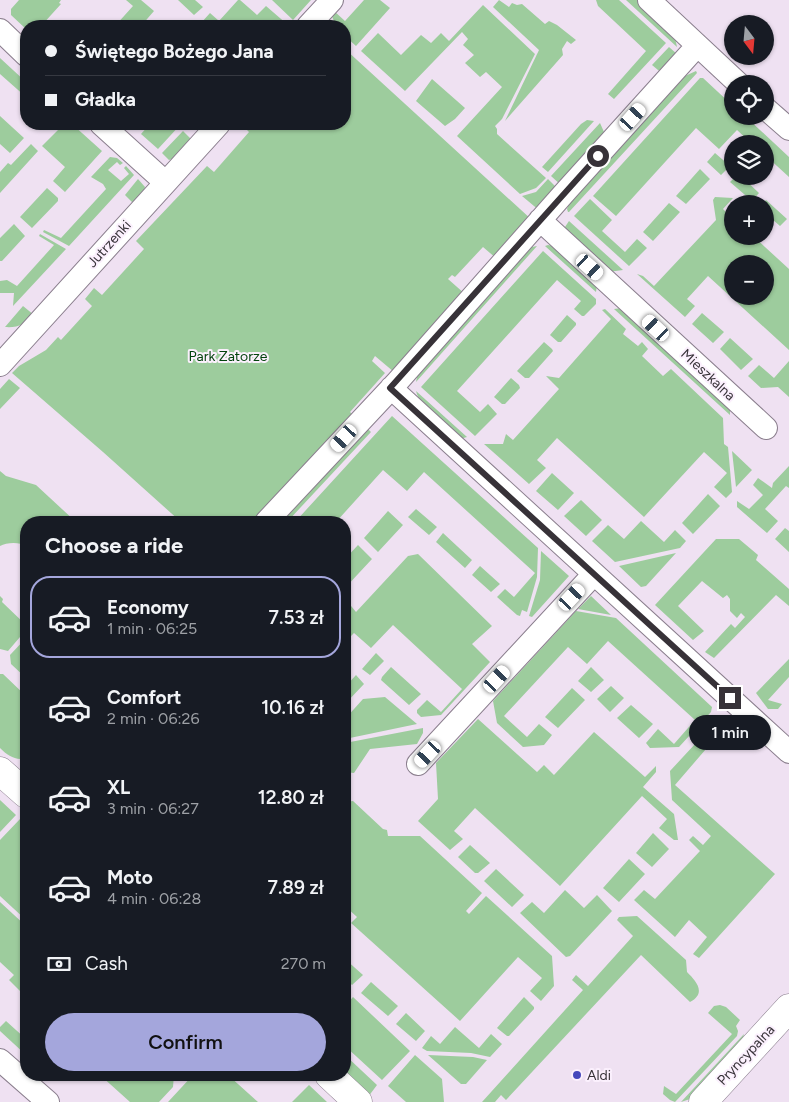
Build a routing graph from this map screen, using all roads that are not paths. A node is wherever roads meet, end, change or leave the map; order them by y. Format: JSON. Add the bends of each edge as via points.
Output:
{"nodes":[{"id":1,"x":332,"y":0,"type":"edge"},
{"id":2,"x":649,"y":0,"type":"edge"},
{"id":3,"x":314,"y":20,"type":"edge"},
{"id":4,"x":0,"y":30,"type":"edge"},
{"id":5,"x":697,"y":46,"type":"junction"},
{"id":6,"x":20,"y":48,"type":"edge"},
{"id":7,"x":729,"y":75,"type":"edge"},
{"id":8,"x":774,"y":116,"type":"edge"},
{"id":9,"x":789,"y":129,"type":"edge"},
{"id":10,"x":108,"y":130,"type":"edge"},
{"id":11,"x":214,"y":130,"type":"edge"},
{"id":12,"x":166,"y":182,"type":"junction"},
{"id":13,"x":540,"y":220,"type":"junction"},
{"id":14,"x":5,"y":350,"type":"edge"},
{"id":15,"x":390,"y":388,"type":"junction"},
{"id":16,"x":766,"y":428,"type":"dead end"},
{"id":17,"x":272,"y":516,"type":"edge"},
{"id":18,"x":594,"y":574,"type":"junction"},
{"id":19,"x":789,"y":752,"type":"edge"},
{"id":20,"x":418,"y":764,"type":"dead end"},
{"id":21,"x":0,"y":771,"type":"edge"},
{"id":22,"x":20,"y":786,"type":"edge"},
{"id":23,"x":789,"y":1008,"type":"edge"},
{"id":24,"x":0,"y":1060,"type":"edge"},
{"id":25,"x":20,"y":1078,"type":"edge"},
{"id":26,"x":24,"y":1081,"type":"edge"},
{"id":27,"x":335,"y":1081,"type":"edge"},
{"id":28,"x":48,"y":1102,"type":"edge"},
{"id":29,"x":358,"y":1102,"type":"edge"},
{"id":30,"x":702,"y":1102,"type":"edge"}],
"edges":[{"from":1,"to":3,"type":"street"},
{"from":2,"to":5,"type":"street"},
{"from":4,"to":6,"type":"street"},
{"from":5,"to":7,"type":"street"},
{"from":5,"to":13,"type":"street"},
{"from":8,"to":9,"type":"street"},
{"from":10,"to":12,"type":"street"},
{"from":11,"to":12,"type":"street","name":"Jutrzenki"},
{"from":12,"to":14,"type":"street","name":"Jutrzenki"},
{"from":13,"to":15,"type":"street"},
{"from":13,"to":16,"type":"street","name":"Mieszkalna"},
{"from":15,"to":17,"type":"street"},
{"from":15,"to":18,"type":"street"},
{"from":18,"to":19,"type":"street"},
{"from":18,"to":20,"type":"street"},
{"from":21,"to":22,"type":"street"},
{"from":23,"to":30,"type":"street","name":"Pryncypalna"},
{"from":24,"to":25,"type":"street"},
{"from":26,"to":28,"type":"street"},
{"from":27,"to":29,"type":"street"}]}
